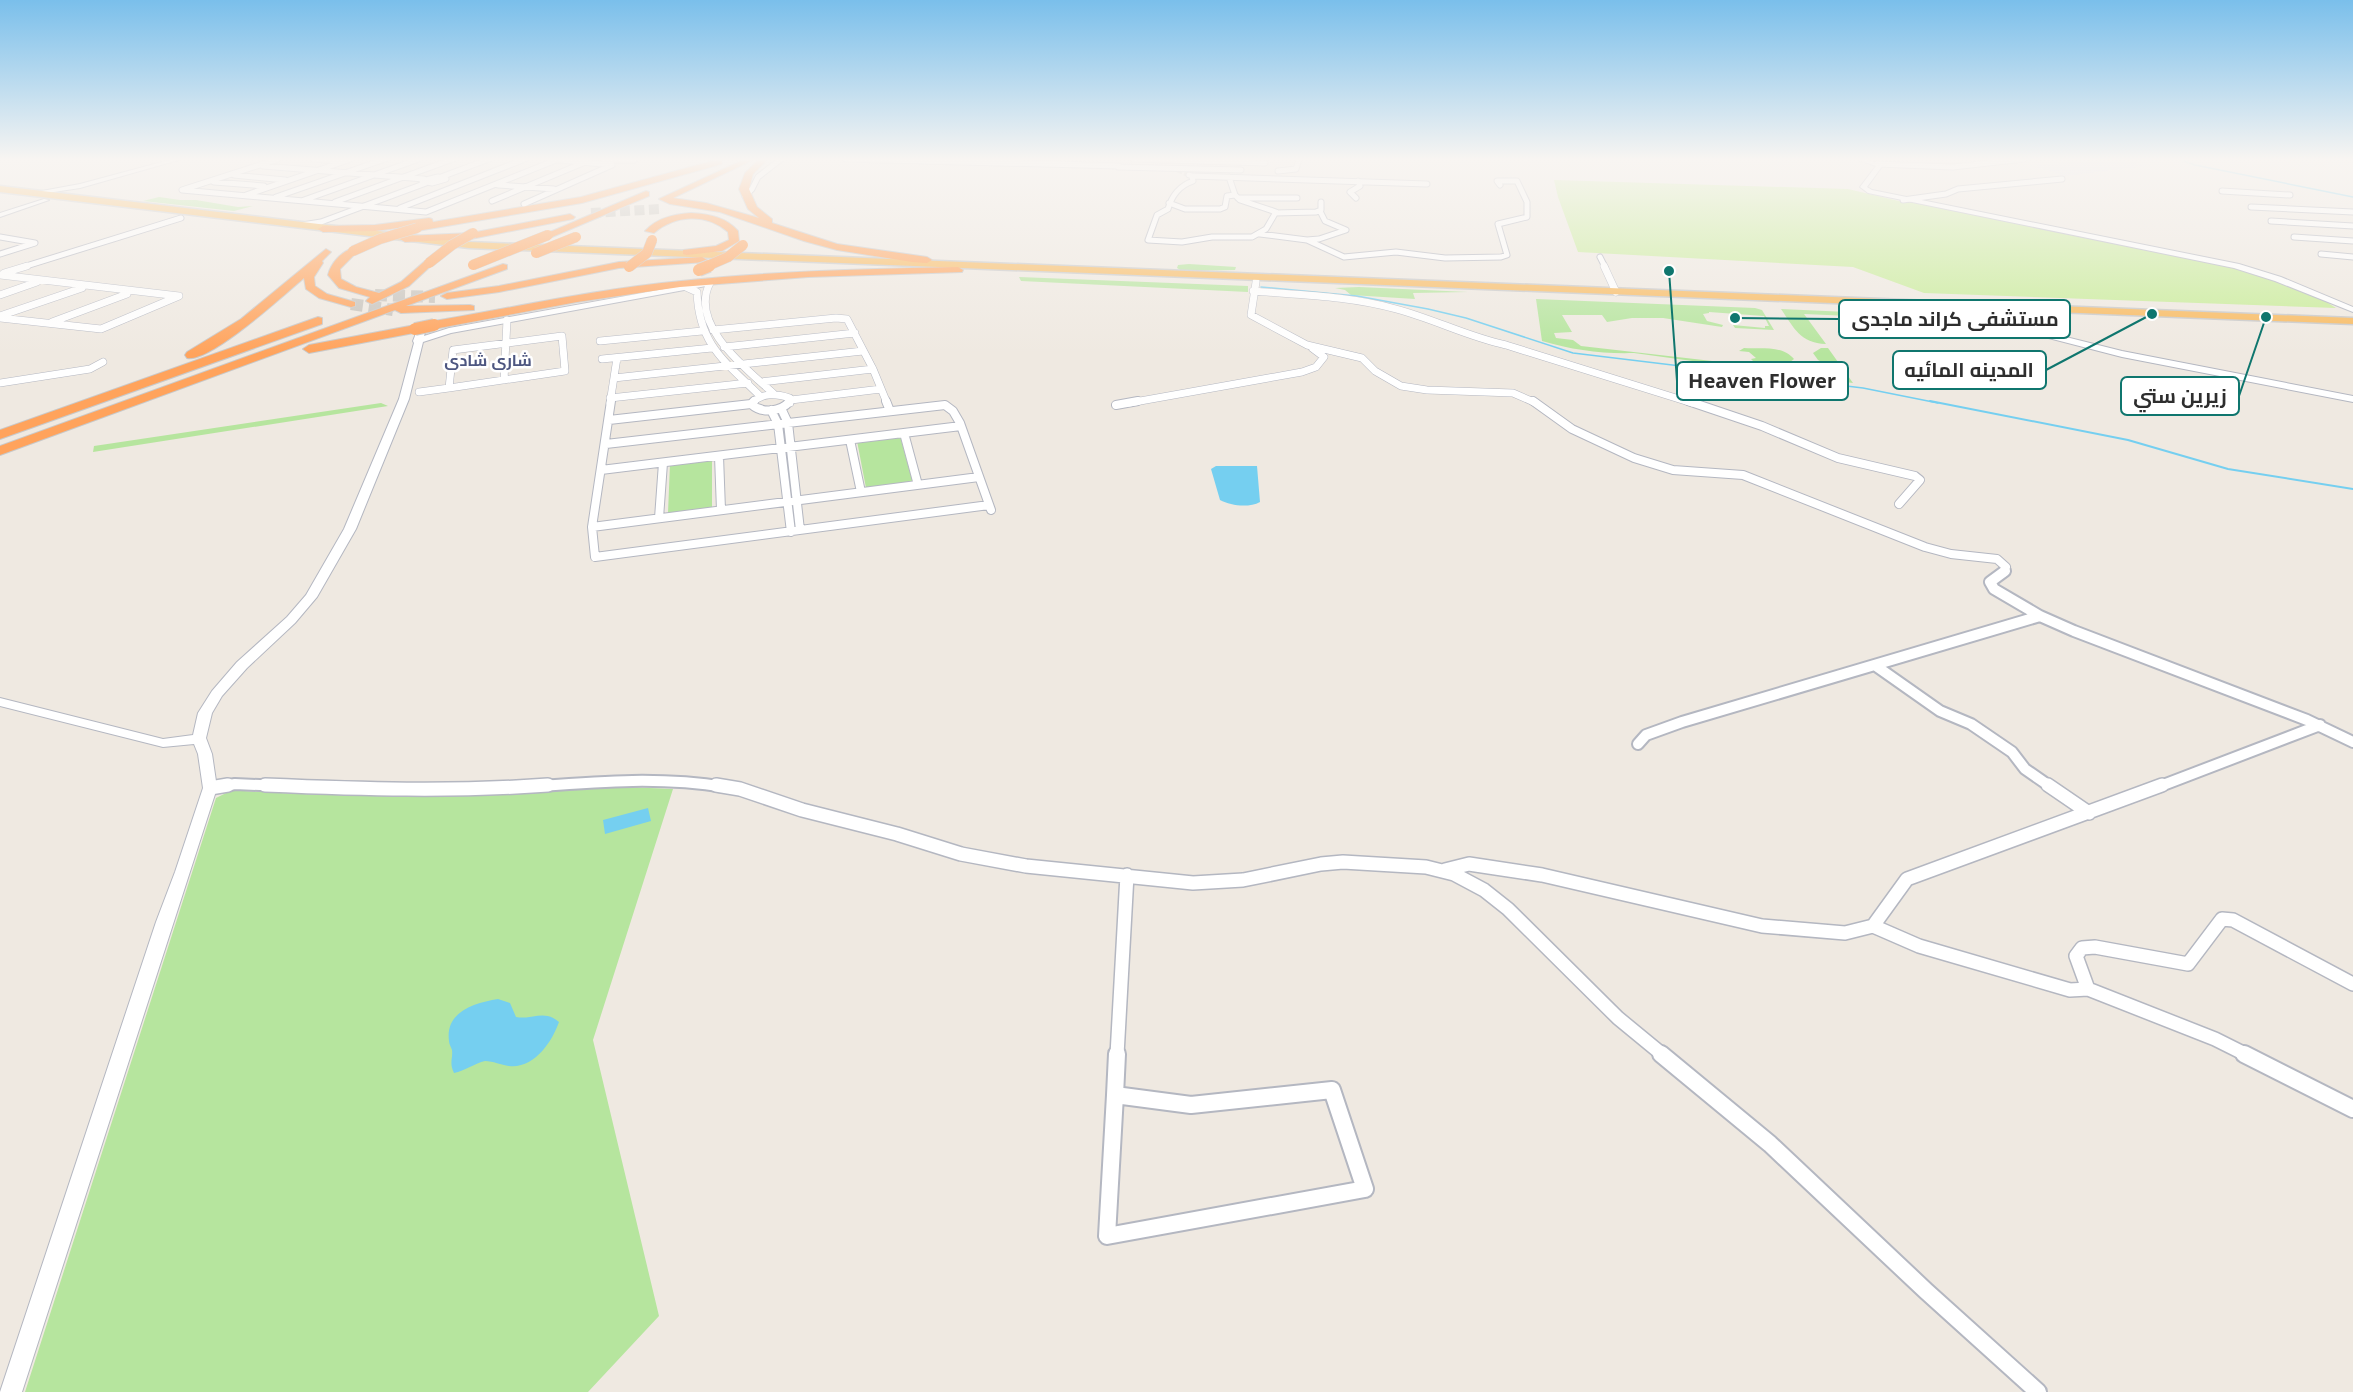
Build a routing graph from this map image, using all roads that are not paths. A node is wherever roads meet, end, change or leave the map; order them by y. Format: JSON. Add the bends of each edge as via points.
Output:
{"nodes":[{"id":1,"x":156,"y":224,"type":"edge"},
{"id":2,"x":250,"y":224,"type":"edge"},
{"id":3,"x":285,"y":224,"type":"edge"},
{"id":4,"x":307,"y":224,"type":"edge"},
{"id":5,"x":322,"y":224,"type":"edge"},
{"id":6,"x":404,"y":224,"type":"edge"},
{"id":7,"x":442,"y":224,"type":"edge"},
{"id":8,"x":497,"y":224,"type":"edge"},
{"id":9,"x":534,"y":224,"type":"edge"},
{"id":10,"x":576,"y":224,"type":"tunnel mouth"},
{"id":11,"x":650,"y":224,"type":"edge"},
{"id":12,"x":658,"y":224,"type":"edge"},
{"id":13,"x":724,"y":224,"type":"edge"},
{"id":14,"x":735,"y":224,"type":"edge"},
{"id":15,"x":766,"y":224,"type":"edge"},
{"id":16,"x":776,"y":224,"type":"edge"},
{"id":17,"x":1154,"y":224,"type":"edge"},
{"id":18,"x":1267,"y":224,"type":"edge"},
{"id":19,"x":1332,"y":224,"type":"edge"},
{"id":20,"x":1498,"y":224,"type":"edge"},
{"id":21,"x":2024,"y":224,"type":"edge"},
{"id":22,"x":2320,"y":224,"type":"edge"},
{"id":23,"x":293,"y":225,"type":"junction"},
{"id":24,"x":2353,"y":226,"type":"edge"},
{"id":25,"x":322,"y":231,"type":"junction"},
{"id":26,"x":793,"y":233,"type":"junction"},
{"id":27,"x":581,"y":234,"type":"tunnel mouth"},
{"id":28,"x":1260,"y":234,"type":"junction"},
{"id":29,"x":651,"y":236,"type":"junction"},
{"id":30,"x":0,"y":237,"type":"edge"},
{"id":31,"x":2294,"y":237,"type":"dead end"},
{"id":32,"x":405,"y":239,"type":"junction"},
{"id":33,"x":1307,"y":240,"type":"junction"},
{"id":34,"x":2353,"y":241,"type":"edge"},
{"id":35,"x":326,"y":252,"type":"junction"},
{"id":36,"x":0,"y":254,"type":"edge"},
{"id":37,"x":680,"y":254,"type":"junction"},
{"id":38,"x":2321,"y":254,"type":"dead end"},
{"id":39,"x":1600,"y":257,"type":"dead end"},
{"id":40,"x":2353,"y":257,"type":"edge"},
{"id":41,"x":701,"y":265,"type":"junction"},
{"id":42,"x":971,"y":265,"type":"junction"},
{"id":43,"x":958,"y":270,"type":"junction"},
{"id":44,"x":1,"y":273,"type":"edge"},
{"id":45,"x":1191,"y":277,"type":"junction"},
{"id":46,"x":742,"y":278,"type":"junction"},
{"id":47,"x":41,"y":281,"type":"junction"},
{"id":48,"x":710,"y":283,"type":"junction"},
{"id":49,"x":686,"y":286,"type":"junction"},
{"id":50,"x":85,"y":287,"type":"junction"},
{"id":51,"x":1254,"y":287,"type":"junction"},
{"id":52,"x":1616,"y":291,"type":"junction"},
{"id":53,"x":131,"y":292,"type":"junction"},
{"id":54,"x":0,"y":295,"type":"edge"},
{"id":55,"x":435,"y":297,"type":"tunnel mouth"},
{"id":56,"x":374,"y":298,"type":"junction"},
{"id":57,"x":1803,"y":302,"type":"junction"},
{"id":58,"x":351,"y":304,"type":"tunnel mouth"},
{"id":59,"x":536,"y":306,"type":"junction"},
{"id":60,"x":478,"y":307,"type":"junction"},
{"id":61,"x":1921,"y":309,"type":"junction"},
{"id":62,"x":2353,"y":310,"type":"edge"},
{"id":63,"x":2015,"y":312,"type":"junction"},
{"id":64,"x":2126,"y":312,"type":"junction"},
{"id":65,"x":0,"y":317,"type":"edge"},
{"id":66,"x":2138,"y":317,"type":"junction"},
{"id":67,"x":507,"y":320,"type":"junction"},
{"id":68,"x":2353,"y":322,"type":"edge"},
{"id":69,"x":48,"y":323,"type":"junction"},
{"id":70,"x":2016,"y":326,"type":"junction"},
{"id":71,"x":422,"y":330,"type":"junction"},
{"id":72,"x":713,"y":330,"type":"junction"},
{"id":73,"x":702,"y":331,"type":"junction"},
{"id":74,"x":855,"y":333,"type":"junction"},
{"id":75,"x":600,"y":341,"type":"dead end"},
{"id":76,"x":506,"y":343,"type":"junction"},
{"id":77,"x":1307,"y":345,"type":"junction"},
{"id":78,"x":724,"y":347,"type":"junction"},
{"id":79,"x":712,"y":348,"type":"junction"},
{"id":80,"x":863,"y":351,"type":"junction"},
{"id":81,"x":617,"y":358,"type":"junction"},
{"id":82,"x":602,"y":359,"type":"dead end"},
{"id":83,"x":103,"y":362,"type":"dead end"},
{"id":84,"x":740,"y":364,"type":"junction"},
{"id":85,"x":728,"y":365,"type":"junction"},
{"id":86,"x":873,"y":369,"type":"junction"},
{"id":87,"x":614,"y":378,"type":"junction"},
{"id":88,"x":504,"y":380,"type":"junction"},
{"id":89,"x":0,"y":382,"type":"edge"},
{"id":90,"x":761,"y":382,"type":"junction"},
{"id":91,"x":748,"y":383,"type":"junction"},
{"id":92,"x":185,"y":384,"type":"junction"},
{"id":93,"x":448,"y":387,"type":"junction"},
{"id":94,"x":881,"y":389,"type":"junction"},
{"id":95,"x":419,"y":392,"type":"dead end"},
{"id":96,"x":774,"y":394,"type":"junction"},
{"id":97,"x":761,"y":397,"type":"junction"},
{"id":98,"x":610,"y":398,"type":"junction"},
{"id":99,"x":2353,"y":399,"type":"edge"},
{"id":100,"x":791,"y":400,"type":"junction"},
{"id":101,"x":751,"y":404,"type":"junction"},
{"id":102,"x":1116,"y":405,"type":"dead end"},
{"id":103,"x":781,"y":408,"type":"junction"},
{"id":104,"x":771,"y":410,"type":"junction"},
{"id":105,"x":890,"y":411,"type":"junction"},
{"id":106,"x":609,"y":420,"type":"junction"},
{"id":107,"x":788,"y":423,"type":"junction"},
{"id":108,"x":778,"y":424,"type":"junction"},
{"id":109,"x":961,"y":426,"type":"junction"},
{"id":110,"x":904,"y":433,"type":"junction"},
{"id":111,"x":0,"y":434,"type":"edge"},
{"id":112,"x":850,"y":440,"type":"junction"},
{"id":113,"x":606,"y":444,"type":"junction"},
{"id":114,"x":787,"y":447,"type":"junction"},
{"id":115,"x":0,"y":451,"type":"edge"},
{"id":116,"x":719,"y":456,"type":"junction"},
{"id":117,"x":663,"y":463,"type":"junction"},
{"id":118,"x":601,"y":470,"type":"junction"},
{"id":119,"x":979,"y":477,"type":"junction"},
{"id":120,"x":918,"y":485,"type":"junction"},
{"id":121,"x":861,"y":492,"type":"junction"},
{"id":122,"x":792,"y":501,"type":"junction"},
{"id":123,"x":1899,"y":504,"type":"dead end"},
{"id":124,"x":721,"y":510,"type":"junction"},
{"id":125,"x":659,"y":518,"type":"junction"},
{"id":126,"x":592,"y":527,"type":"junction"},
{"id":127,"x":796,"y":531,"type":"junction"},
{"id":128,"x":2040,"y":616,"type":"junction"},
{"id":129,"x":1876,"y":666,"type":"junction"},
{"id":130,"x":0,"y":702,"type":"edge"},
{"id":131,"x":2320,"y":726,"type":"junction"},
{"id":132,"x":199,"y":738,"type":"junction"},
{"id":133,"x":2353,"y":742,"type":"edge"},
{"id":134,"x":1638,"y":744,"type":"dead end"},
{"id":135,"x":210,"y":788,"type":"junction"},
{"id":136,"x":2089,"y":813,"type":"junction"},
{"id":137,"x":1445,"y":871,"type":"junction"},
{"id":138,"x":1127,"y":875,"type":"junction"},
{"id":139,"x":1873,"y":926,"type":"junction"},
{"id":140,"x":2353,"y":984,"type":"edge"},
{"id":141,"x":2088,"y":989,"type":"junction"},
{"id":142,"x":1113,"y":1095,"type":"junction"},
{"id":143,"x":2353,"y":1109,"type":"edge"},
{"id":144,"x":10,"y":1392,"type":"edge"},
{"id":145,"x":2038,"y":1392,"type":"edge"}],
"edges":[{"from":1,"to":44,"type":"street"},
{"from":2,"to":25,"type":"highway"},
{"from":3,"to":23,"type":"highway"},
{"from":4,"to":23,"type":"street"},
{"from":5,"to":25,"type":"street"},
{"from":6,"to":25,"type":"highway"},
{"from":7,"to":56,"type":"highway","bridge":true,"via":[[380,239],[353,251],[334,267],[335,280]]},
{"from":8,"to":56,"type":"highway","bridge":true,"via":[[452,245],[405,284]]},
{"from":9,"to":32,"type":"highway","via":[[471,236]]},
{"from":10,"to":56,"type":"highway","bridge":true,"via":[[473,265]]},
{"from":11,"to":29,"type":"highway"},
{"from":12,"to":29,"type":"highway"},
{"from":13,"to":37,"type":"highway","via":[[734,234],[734,241],[726,247]]},
{"from":14,"to":41,"type":"highway","bridge":true,"via":[[744,236],[728,257]]},
{"from":15,"to":26,"type":"highway"},
{"from":16,"to":26,"type":"highway"},
{"from":17,"to":28,"type":"street","via":[[1148,240],[1182,242]]},
{"from":18,"to":28,"type":"street"},
{"from":19,"to":33,"type":"street","via":[[1346,230]]},
{"from":20,"to":33,"type":"street","via":[[1505,256],[1445,258],[1383,252],[1344,257]]},
{"from":21,"to":62,"type":"street","via":[[2236,266]]},
{"from":22,"to":24,"type":"street"},
{"from":23,"to":25,"type":"highway"},
{"from":25,"to":32,"type":"highway"},
{"from":25,"to":35,"type":"highway","via":[[328,244]]},
{"from":25,"to":41,"type":"highway","via":[[466,249]]},
{"from":26,"to":42,"type":"highway","via":[[862,252]]},
{"from":27,"to":92,"type":"highway","bridge":true},
{"from":28,"to":33,"type":"street"},
{"from":29,"to":60,"type":"highway","bridge":true,"via":[[647,253],[629,267],[589,284],[532,300]]},
{"from":30,"to":36,"type":"street","via":[[35,243]]},
{"from":31,"to":34,"type":"street"},
{"from":32,"to":37,"type":"highway"},
{"from":35,"to":58,"type":"highway","via":[[310,274],[310,286],[323,296]]},
{"from":35,"to":111,"type":"highway","via":[[250,320],[215,343],[140,379]]},
{"from":37,"to":42,"type":"highway"},
{"from":38,"to":40,"type":"street"},
{"from":39,"to":52,"type":"street"},
{"from":41,"to":43,"type":"highway"},
{"from":41,"to":55,"type":"highway","via":[[630,264]]},
{"from":41,"to":59,"type":"highway","via":[[660,281]]},
{"from":42,"to":45,"type":"highway"},
{"from":43,"to":45,"type":"highway"},
{"from":43,"to":46,"type":"highway"},
{"from":44,"to":47,"type":"street"},
{"from":45,"to":51,"type":"highway"},
{"from":45,"to":52,"type":"highway"},
{"from":46,"to":48,"type":"street"},
{"from":46,"to":59,"type":"highway"},
{"from":47,"to":50,"type":"street"},
{"from":47,"to":54,"type":"street"},
{"from":48,"to":49,"type":"street"},
{"from":48,"to":72,"type":"street","via":[[706,291],[707,312]]},
{"from":49,"to":67,"type":"street"},
{"from":49,"to":73,"type":"street","via":[[697,292]]},
{"from":50,"to":53,"type":"street"},
{"from":50,"to":65,"type":"street"},
{"from":51,"to":57,"type":"highway"},
{"from":51,"to":77,"type":"street","via":[[1251,315]]},
{"from":51,"to":123,"type":"street","via":[[1393,308],[1437,321],[1476,339],[1752,423],[1838,458],[1915,476],[1920,480]]},
{"from":52,"to":57,"type":"highway"},
{"from":53,"to":69,"type":"street"},
{"from":53,"to":69,"type":"street","via":[[178,296],[104,328]]},
{"from":56,"to":111,"type":"highway"},
{"from":57,"to":61,"type":"highway"},
{"from":57,"to":64,"type":"highway"},
{"from":59,"to":71,"type":"highway"},
{"from":60,"to":71,"type":"highway","via":[[443,314]]},
{"from":60,"to":71,"type":"highway","via":[[399,310],[419,319]]},
{"from":61,"to":63,"type":"highway"},
{"from":61,"to":70,"type":"street"},
{"from":63,"to":66,"type":"highway"},
{"from":63,"to":70,"type":"street","via":[[1997,316],[2000,321]]},
{"from":64,"to":66,"type":"highway"},
{"from":64,"to":68,"type":"highway"},
{"from":65,"to":69,"type":"street"},
{"from":66,"to":68,"type":"highway"},
{"from":67,"to":71,"type":"street","via":[[438,333]]},
{"from":67,"to":76,"type":"street"},
{"from":70,"to":99,"type":"street","via":[[2122,354]]},
{"from":71,"to":92,"type":"highway","via":[[288,353]]},
{"from":71,"to":132,"type":"street","via":[[404,399],[350,529],[311,597],[217,694],[205,713]]},
{"from":72,"to":74,"type":"street","via":[[841,318],[848,320]]},
{"from":72,"to":78,"type":"street"},
{"from":73,"to":75,"type":"street"},
{"from":73,"to":79,"type":"street"},
{"from":74,"to":78,"type":"street"},
{"from":74,"to":80,"type":"street"},
{"from":76,"to":88,"type":"street"},
{"from":76,"to":88,"type":"street","via":[[562,336],[565,371]]},
{"from":76,"to":93,"type":"street","via":[[453,350]]},
{"from":77,"to":102,"type":"street","via":[[1324,357],[1316,367],[1302,372]]},
{"from":77,"to":128,"type":"street","via":[[1362,358],[1401,386],[1514,393],[1572,429],[1652,465],[1743,475],[1924,548],[1997,559],[2006,567],[1990,582],[1994,589]]},
{"from":78,"to":84,"type":"street"},
{"from":79,"to":81,"type":"street"},
{"from":79,"to":85,"type":"street"},
{"from":80,"to":84,"type":"street"},
{"from":80,"to":86,"type":"street"},
{"from":81,"to":82,"type":"street"},
{"from":81,"to":87,"type":"street"},
{"from":83,"to":89,"type":"street","via":[[90,369]]},
{"from":84,"to":85,"type":"street"},
{"from":84,"to":90,"type":"street"},
{"from":85,"to":87,"type":"street"},
{"from":85,"to":91,"type":"street"},
{"from":86,"to":90,"type":"street"},
{"from":86,"to":94,"type":"street"},
{"from":87,"to":98,"type":"street"},
{"from":88,"to":93,"type":"street"},
{"from":90,"to":96,"type":"street"},
{"from":91,"to":97,"type":"street"},
{"from":91,"to":98,"type":"street"},
{"from":92,"to":115,"type":"highway"},
{"from":93,"to":95,"type":"street"},
{"from":94,"to":100,"type":"street"},
{"from":94,"to":105,"type":"street"},
{"from":96,"to":97,"type":"street"},
{"from":96,"to":100,"type":"street"},
{"from":97,"to":101,"type":"street"},
{"from":98,"to":106,"type":"street"},
{"from":100,"to":103,"type":"street"},
{"from":101,"to":104,"type":"street","via":[[757,409]]},
{"from":101,"to":106,"type":"street"},
{"from":103,"to":104,"type":"street"},
{"from":103,"to":107,"type":"street"},
{"from":104,"to":108,"type":"street"},
{"from":105,"to":107,"type":"street"},
{"from":105,"to":109,"type":"street","via":[[945,405]]},
{"from":106,"to":113,"type":"street"},
{"from":107,"to":108,"type":"street"},
{"from":107,"to":114,"type":"street"},
{"from":108,"to":113,"type":"street"},
{"from":108,"to":114,"type":"street"},
{"from":109,"to":110,"type":"street"},
{"from":109,"to":119,"type":"street"},
{"from":110,"to":112,"type":"street"},
{"from":110,"to":120,"type":"street"},
{"from":112,"to":114,"type":"street"},
{"from":112,"to":121,"type":"street"},
{"from":113,"to":118,"type":"street"},
{"from":114,"to":116,"type":"street"},
{"from":114,"to":122,"type":"street"},
{"from":116,"to":117,"type":"street"},
{"from":116,"to":124,"type":"street"},
{"from":117,"to":118,"type":"street"},
{"from":117,"to":125,"type":"street"},
{"from":118,"to":126,"type":"street"},
{"from":119,"to":120,"type":"street"},
{"from":119,"to":127,"type":"street","via":[[990,508]]},
{"from":120,"to":121,"type":"street"},
{"from":121,"to":122,"type":"street"},
{"from":122,"to":124,"type":"street"},
{"from":122,"to":127,"type":"street"},
{"from":124,"to":125,"type":"street"},
{"from":125,"to":126,"type":"street"},
{"from":126,"to":127,"type":"street","via":[[593,555],[599,558]]},
{"from":128,"to":129,"type":"street"},
{"from":128,"to":131,"type":"street"},
{"from":129,"to":134,"type":"street","via":[[1682,722],[1646,735]]},
{"from":129,"to":136,"type":"street","via":[[1940,711],[1971,724],[2012,752],[2025,769]]},
{"from":130,"to":132,"type":"street","via":[[163,742]]},
{"from":131,"to":133,"type":"street"},
{"from":131,"to":136,"type":"street"},
{"from":132,"to":135,"type":"street"},
{"from":135,"to":138,"type":"street","via":[[235,784],[493,789],[635,779],[690,781],[740,789],[802,810],[985,859]]},
{"from":135,"to":144,"type":"street"},
{"from":136,"to":139,"type":"street","via":[[1907,879]]},
{"from":137,"to":138,"type":"street","via":[[1343,862],[1226,882],[1193,883]]},
{"from":137,"to":139,"type":"street","via":[[1469,864],[1542,876],[1762,926],[1845,933]]},
{"from":137,"to":145,"type":"street","via":[[1472,882],[1508,909],[1618,1018],[1770,1144]]},
{"from":138,"to":142,"type":"street"},
{"from":139,"to":141,"type":"street","via":[[1919,946],[2070,990]]},
{"from":140,"to":141,"type":"street","via":[[2222,918],[2188,964],[2082,948],[2076,956]]},
{"from":141,"to":143,"type":"street","via":[[2215,1039]]},
{"from":142,"to":142,"type":"street","via":[[1107,1236],[1365,1188],[1332,1090],[1191,1105]]}]}
